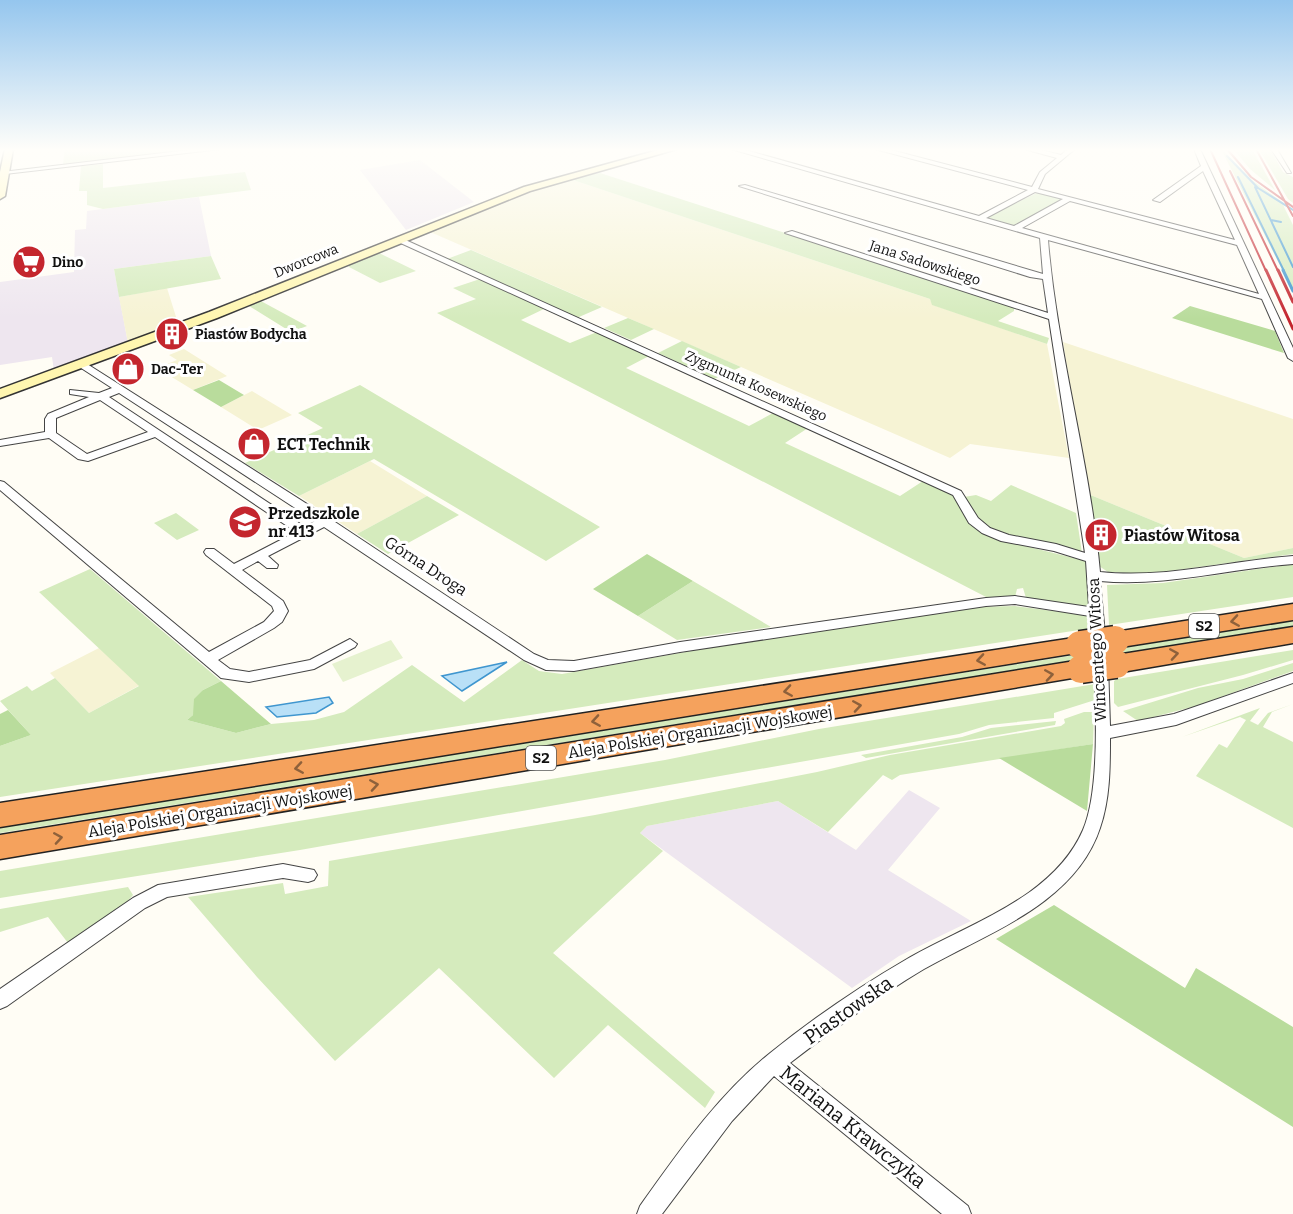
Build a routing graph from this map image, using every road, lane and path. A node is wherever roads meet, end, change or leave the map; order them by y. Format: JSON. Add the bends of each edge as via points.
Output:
{"nodes":[{"id":1,"x":485,"y":206,"type":"edge"},
{"id":2,"x":808,"y":206,"type":"edge"},
{"id":3,"x":932,"y":206,"type":"edge"},
{"id":4,"x":1004,"y":206,"type":"edge"},
{"id":5,"x":1057,"y":206,"type":"edge"},
{"id":6,"x":1095,"y":206,"type":"edge"},
{"id":7,"x":1223,"y":206,"type":"edge"},
{"id":8,"x":827,"y":214,"type":"dead end"},
{"id":9,"x":979,"y":219,"type":"junction"},
{"id":10,"x":1014,"y":229,"type":"junction"},
{"id":11,"x":789,"y":233,"type":"dead end"},
{"id":12,"x":1044,"y":237,"type":"junction"},
{"id":13,"x":398,"y":240,"type":"junction"},
{"id":14,"x":1242,"y":244,"type":"junction"},
{"id":15,"x":1048,"y":279,"type":"junction"},
{"id":16,"x":1264,"y":297,"type":"junction"},
{"id":17,"x":1053,"y":317,"type":"junction"},
{"id":18,"x":1293,"y":358,"type":"edge"},
{"id":19,"x":81,"y":364,"type":"junction"},
{"id":20,"x":120,"y":389,"type":"junction"},
{"id":21,"x":74,"y":392,"type":"dead end"},
{"id":22,"x":0,"y":394,"type":"edge"},
{"id":23,"x":101,"y":396,"type":"junction"},
{"id":24,"x":156,"y":433,"type":"junction"},
{"id":25,"x":51,"y":434,"type":"junction"},
{"id":26,"x":0,"y":443,"type":"edge"},
{"id":27,"x":0,"y":483,"type":"edge"},
{"id":28,"x":325,"y":521,"type":"junction"},
{"id":29,"x":305,"y":532,"type":"junction"},
{"id":30,"x":210,"y":552,"type":"dead end"},
{"id":31,"x":259,"y":556,"type":"junction"},
{"id":32,"x":1092,"y":559,"type":"junction"},
{"id":33,"x":1293,"y":560,"type":"edge"},
{"id":34,"x":272,"y":565,"type":"dead end"},
{"id":35,"x":234,"y":569,"type":"junction"},
{"id":36,"x":1094,"y":576,"type":"junction"},
{"id":37,"x":1293,"y":612,"type":"edge"},
{"id":38,"x":1097,"y":613,"type":"junction"},
{"id":39,"x":1293,"y":635,"type":"edge"},
{"id":40,"x":350,"y":644,"type":"dead end"},
{"id":41,"x":1116,"y":652,"type":"junction"},
{"id":42,"x":1081,"y":657,"type":"junction"},
{"id":43,"x":208,"y":659,"type":"junction"},
{"id":44,"x":1293,"y":678,"type":"edge"},
{"id":45,"x":1101,"y":734,"type":"junction"},
{"id":46,"x":0,"y":815,"type":"edge"},
{"id":47,"x":0,"y":847,"type":"edge"},
{"id":48,"x":1082,"y":848,"type":"joint"},
{"id":49,"x":308,"y":875,"type":"dead end"},
{"id":50,"x":0,"y":1000,"type":"edge"},
{"id":51,"x":774,"y":1064,"type":"junction"},
{"id":52,"x":648,"y":1214,"type":"edge"},
{"id":53,"x":960,"y":1214,"type":"edge"}],
"edges":[{"from":1,"to":13,"type":"street","name":"Dworcowa"},
{"from":2,"to":15,"type":"street"},
{"from":3,"to":9,"type":"street"},
{"from":4,"to":9,"type":"street"},
{"from":5,"to":10,"type":"street"},
{"from":6,"to":14,"type":"street"},
{"from":7,"to":14,"type":"street"},
{"from":8,"to":15,"type":"street"},
{"from":9,"to":10,"type":"street"},
{"from":10,"to":12,"type":"street"},
{"from":11,"to":17,"type":"street","name":"Jana Sadowskiego"},
{"from":12,"to":15,"type":"street","name":"Wincentego Witosa"},
{"from":12,"to":16,"type":"street"},
{"from":13,"to":19,"type":"street","name":"Dworcowa"},
{"from":13,"to":32,"type":"street","name":"Zygmunta Kosewskiego","via":[[957,493],[975,522],[992,533]]},
{"from":14,"to":16,"type":"street"},
{"from":15,"to":17,"type":"street","name":"Wincentego Witosa"},
{"from":16,"to":18,"type":"street"},
{"from":17,"to":32,"type":"street","name":"Wincentego Witosa"},
{"from":19,"to":20,"type":"street","name":"Górna Droga"},
{"from":19,"to":22,"type":"street","name":"Dworcowa"},
{"from":20,"to":23,"type":"street"},
{"from":20,"to":28,"type":"street","name":"Górna Droga"},
{"from":21,"to":23,"type":"street"},
{"from":23,"to":24,"type":"street"},
{"from":23,"to":25,"type":"street","via":[[52,416]]},
{"from":24,"to":25,"type":"street","via":[[88,458]]},
{"from":24,"to":29,"type":"street"},
{"from":25,"to":26,"type":"street"},
{"from":27,"to":43,"type":"street"},
{"from":28,"to":29,"type":"street"},
{"from":28,"to":38,"type":"street","name":"Górna Droga","via":[[546,665],[574,666],[986,602],[1015,600]]},
{"from":29,"to":31,"type":"street"},
{"from":30,"to":35,"type":"street"},
{"from":31,"to":34,"type":"street"},
{"from":31,"to":35,"type":"street"},
{"from":32,"to":36,"type":"street","name":"Wincentego Witosa"},
{"from":33,"to":36,"type":"street","via":[[1156,580]]},
{"from":35,"to":43,"type":"street","via":[[278,604],[281,611],[269,625]]},
{"from":36,"to":38,"type":"street","name":"Wincentego Witosa"},
{"from":37,"to":41,"type":"highway","name":"Aleja Polskiej Organizacji Wojskowej","number":"S2","one_way":true},
{"from":38,"to":45,"type":"street","name":"Wincentego Witosa"},
{"from":41,"to":39,"type":"highway","name":"Aleja Polskiej Organizacji Wojskowej","number":"S2","one_way":true},
{"from":40,"to":43,"type":"street","via":[[314,664],[249,677],[226,674]]},
{"from":41,"to":42,"type":"highway","name":"Aleja Polskiej Organizacji Wojskowej","number":"S2","bridge":true},
{"from":42,"to":46,"type":"highway","name":"Aleja Polskiej Organizacji Wojskowej","number":"S2","one_way":true},
{"from":47,"to":42,"type":"highway","name":"Aleja Polskiej Organizacji Wojskowej","number":"S2","one_way":true},
{"from":44,"to":45,"type":"street","via":[[1176,719]]},
{"from":45,"to":48,"type":"street","name":"Wincentego Witosa","via":[[1098,794],[1092,830]]},
{"from":48,"to":51,"type":"street","name":"Piastowska","via":[[1059,880],[1040,897],[880,986]]},
{"from":49,"to":50,"type":"street","via":[[284,871],[165,890],[139,903]]},
{"from":51,"to":52,"type":"street","name":"Piastowska","via":[[717,1123]]},
{"from":51,"to":53,"type":"street","name":"Mariana Krawczyka"}]}
